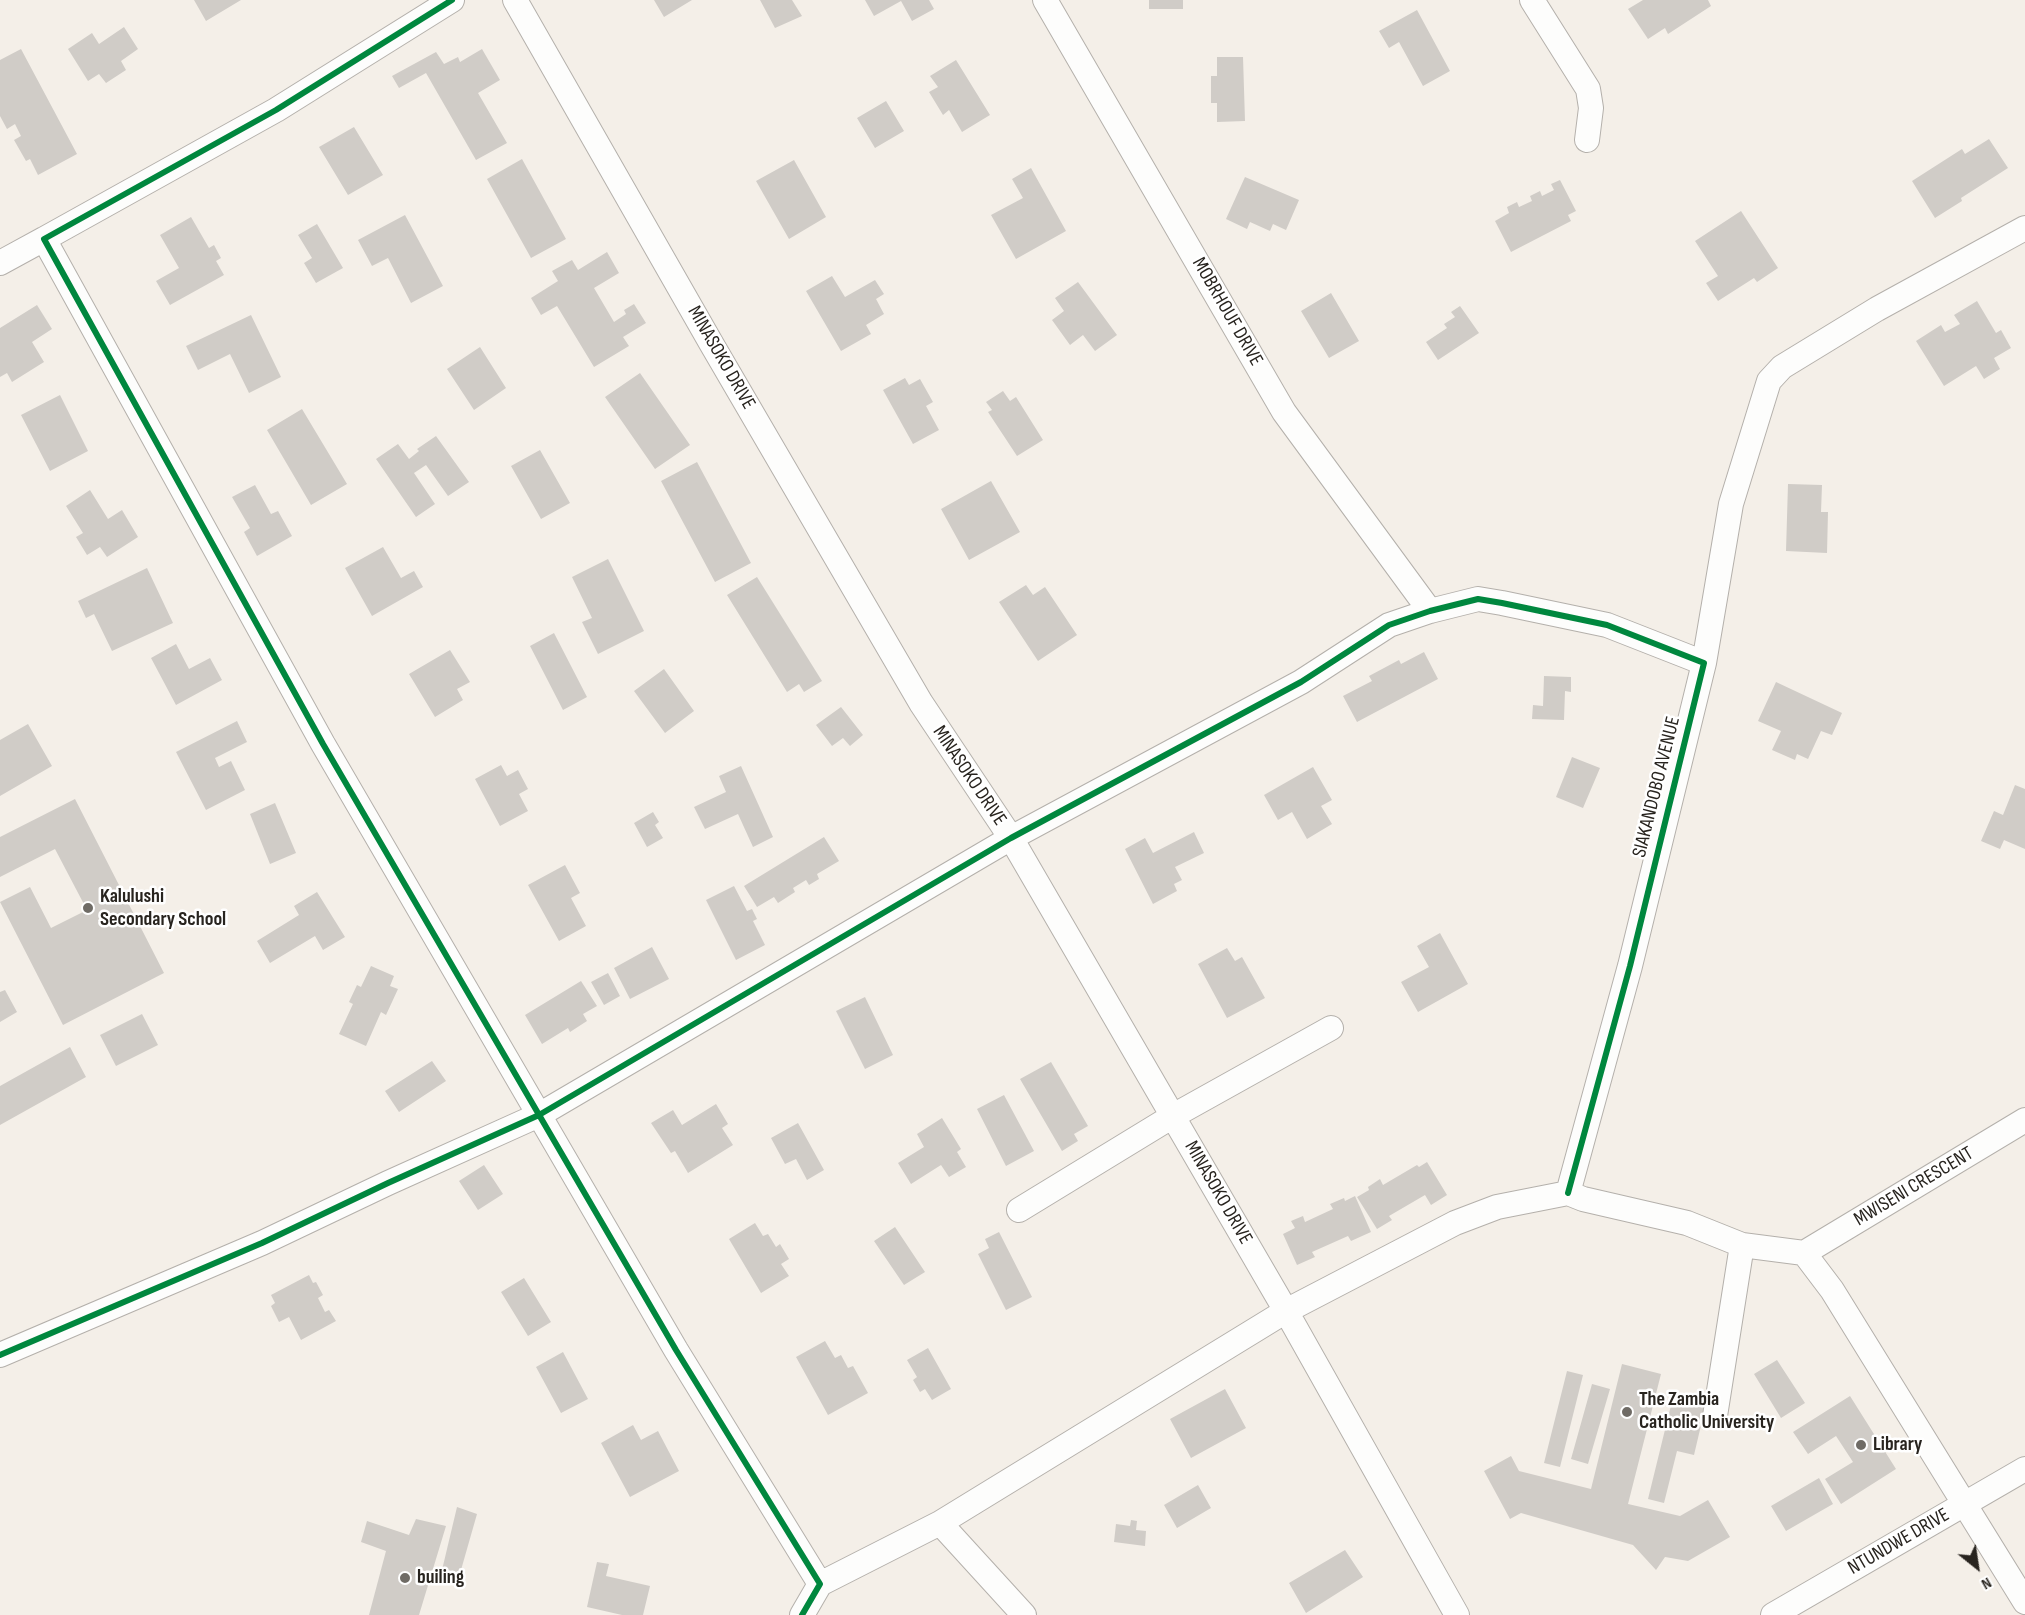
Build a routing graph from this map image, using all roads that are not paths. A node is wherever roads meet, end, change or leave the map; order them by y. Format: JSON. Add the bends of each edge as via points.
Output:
{"nodes":[{"id":1,"x":452,"y":0,"type":"edge"},
{"id":2,"x":515,"y":0,"type":"edge"},
{"id":3,"x":1045,"y":0,"type":"edge"},
{"id":4,"x":1532,"y":0,"type":"edge"},
{"id":5,"x":1587,"y":140,"type":"dead end"},
{"id":6,"x":2025,"y":228,"type":"edge"},
{"id":7,"x":44,"y":239,"type":"junction"},
{"id":8,"x":0,"y":263,"type":"edge"},
{"id":9,"x":1430,"y":611,"type":"junction"},
{"id":10,"x":1704,"y":663,"type":"junction"},
{"id":11,"x":1011,"y":838,"type":"junction"},
{"id":12,"x":1331,"y":1028,"type":"dead end"},
{"id":13,"x":539,"y":1115,"type":"junction"},
{"id":14,"x":1173,"y":1116,"type":"junction"},
{"id":15,"x":2025,"y":1120,"type":"edge"},
{"id":16,"x":1568,"y":1193,"type":"junction"},
{"id":17,"x":1019,"y":1210,"type":"dead end"},
{"id":18,"x":1742,"y":1245,"type":"junction"},
{"id":19,"x":1804,"y":1253,"type":"junction"},
{"id":20,"x":1286,"y":1311,"type":"junction"},
{"id":21,"x":0,"y":1355,"type":"edge"},
{"id":22,"x":1715,"y":1416,"type":"dead end"},
{"id":23,"x":2025,"y":1469,"type":"edge"},
{"id":24,"x":1965,"y":1504,"type":"junction"},
{"id":25,"x":940,"y":1523,"type":"junction"},
{"id":26,"x":819,"y":1584,"type":"junction"},
{"id":27,"x":2025,"y":1602,"type":"edge"},
{"id":28,"x":802,"y":1615,"type":"edge"},
{"id":29,"x":1024,"y":1615,"type":"edge"},
{"id":30,"x":1457,"y":1615,"type":"edge"},
{"id":31,"x":1773,"y":1615,"type":"edge"}],
"edges":[{"from":1,"to":7,"type":"street","via":[[276,110]]},
{"from":2,"to":11,"type":"street","name":"MINASOKO DRIVE","via":[[921,703]]},
{"from":3,"to":9,"type":"street","name":"MOBRHOUF DRIVE","via":[[1284,412]]},
{"from":4,"to":5,"type":"street","via":[[1588,89],[1591,108]]},
{"from":6,"to":10,"type":"street","name":"SIAKANDOBO AVENUE","via":[[1877,309],[1782,367],[1769,381],[1731,504]]},
{"from":7,"to":8,"type":"street"},
{"from":7,"to":13,"type":"street","via":[[323,744]]},
{"from":9,"to":10,"type":"street","via":[[1478,599],[1502,603],[1607,625]]},
{"from":9,"to":11,"type":"street","via":[[1389,625],[1301,682]]},
{"from":10,"to":16,"type":"street","name":"SIAKANDOBO AVENUE","via":[[1630,966]]},
{"from":11,"to":13,"type":"street"},
{"from":11,"to":14,"type":"street","name":"MINASOKO DRIVE"},
{"from":12,"to":14,"type":"street"},
{"from":13,"to":21,"type":"street","via":[[262,1243]]},
{"from":13,"to":26,"type":"street"},
{"from":14,"to":17,"type":"street"},
{"from":14,"to":20,"type":"street","name":"MINASOKO DRIVE"},
{"from":15,"to":19,"type":"street","name":"MWISENI CRESCENT"},
{"from":16,"to":18,"type":"street","via":[[1688,1223]]},
{"from":16,"to":20,"type":"street","via":[[1497,1207],[1455,1223]]},
{"from":18,"to":19,"type":"street"},
{"from":18,"to":22,"type":"street"},
{"from":19,"to":24,"type":"street","via":[[1832,1290]]},
{"from":20,"to":25,"type":"street"},
{"from":20,"to":30,"type":"street","name":"MINASOKO DRIVE"},
{"from":23,"to":24,"type":"street","name":"NTUNDWE DRIVE"},
{"from":24,"to":27,"type":"street"},
{"from":24,"to":31,"type":"street","name":"NTUNDWE DRIVE"},
{"from":25,"to":26,"type":"street"},
{"from":25,"to":29,"type":"street"},
{"from":26,"to":28,"type":"street"}]}
